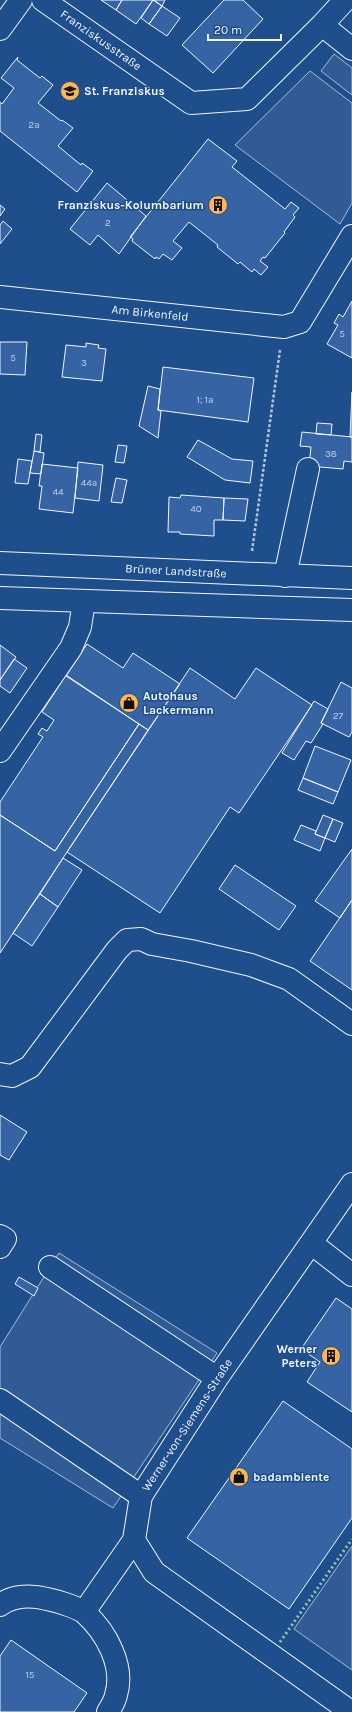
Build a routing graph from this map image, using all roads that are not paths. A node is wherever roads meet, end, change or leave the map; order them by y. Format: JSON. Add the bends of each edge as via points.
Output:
{"nodes":[{"id":1,"x":21,"y":0,"type":"edge"},
{"id":2,"x":43,"y":0,"type":"edge"},
{"id":3,"x":345,"y":0,"type":"edge"},
{"id":4,"x":322,"y":25,"type":"junction"},
{"id":5,"x":0,"y":29,"type":"edge"},
{"id":6,"x":352,"y":49,"type":"edge"},
{"id":7,"x":352,"y":236,"type":"edge"},
{"id":8,"x":0,"y":297,"type":"edge"},
{"id":9,"x":308,"y":469,"type":"dead end"},
{"id":10,"x":0,"y":563,"type":"edge"},
{"id":11,"x":285,"y":576,"type":"junction"},
{"id":12,"x":352,"y":578,"type":"edge"},
{"id":13,"x":0,"y":598,"type":"edge"},
{"id":14,"x":84,"y":601,"type":"junction"},
{"id":15,"x":352,"y":610,"type":"edge"},
{"id":16,"x":0,"y":751,"type":"edge"},
{"id":17,"x":352,"y":1024,"type":"edge"},
{"id":18,"x":0,"y":1074,"type":"edge"},
{"id":19,"x":352,"y":1184,"type":"edge"},
{"id":20,"x":0,"y":1236,"type":"edge"},
{"id":21,"x":310,"y":1243,"type":"junction"},
{"id":22,"x":0,"y":1247,"type":"edge"},
{"id":23,"x":50,"y":1267,"type":"dead end"},
{"id":24,"x":352,"y":1275,"type":"edge"},
{"id":25,"x":216,"y":1378,"type":"junction"},
{"id":26,"x":0,"y":1400,"type":"edge"},
{"id":27,"x":141,"y":1496,"type":"junction"},
{"id":28,"x":134,"y":1540,"type":"junction"},
{"id":29,"x":0,"y":1605,"type":"edge"},
{"id":30,"x":84,"y":1612,"type":"junction"},
{"id":31,"x":108,"y":1712,"type":"edge"},
{"id":32,"x":351,"y":1712,"type":"edge"}],
"edges":[{"from":1,"to":5,"type":"street"},
{"from":2,"to":4,"type":"street","name":"Franziskusstraße","via":[[191,103],[248,99]]},
{"from":3,"to":4,"type":"street","name":"Franziskusstraße"},
{"from":4,"to":6,"type":"street"},
{"from":7,"to":8,"type":"street","name":"Am Birkenfeld","via":[[292,325]]},
{"from":9,"to":11,"type":"street"},
{"from":10,"to":11,"type":"street","name":"Brüner Landstraße"},
{"from":11,"to":12,"type":"street","name":"Brüner Landstraße"},
{"from":13,"to":14,"type":"street"},
{"from":14,"to":15,"type":"street"},
{"from":14,"to":16,"type":"street","via":[[80,627],[71,648]]},
{"from":17,"to":18,"type":"street","via":[[288,979],[251,965],[152,944],[141,939],[127,940],[30,1067],[12,1076]]},
{"from":19,"to":21,"type":"street","name":"Werner-von-Siemens-Straße"},
{"from":20,"to":22,"type":"street","via":[[5,1239]]},
{"from":21,"to":24,"type":"street"},
{"from":21,"to":25,"type":"street","name":"Werner-von-Siemens-Straße"},
{"from":23,"to":25,"type":"street"},
{"from":25,"to":27,"type":"street","name":"Werner-von-Siemens-Straße"},
{"from":26,"to":27,"type":"street"},
{"from":27,"to":28,"type":"street","name":"Werner-von-Siemens-Straße"},
{"from":28,"to":30,"type":"street"},
{"from":28,"to":32,"type":"street","via":[[154,1572]]},
{"from":29,"to":30,"type":"street","via":[[21,1597],[37,1596]]},
{"from":30,"to":31,"type":"street","via":[[102,1633],[115,1657],[119,1676],[116,1695]]}]}
